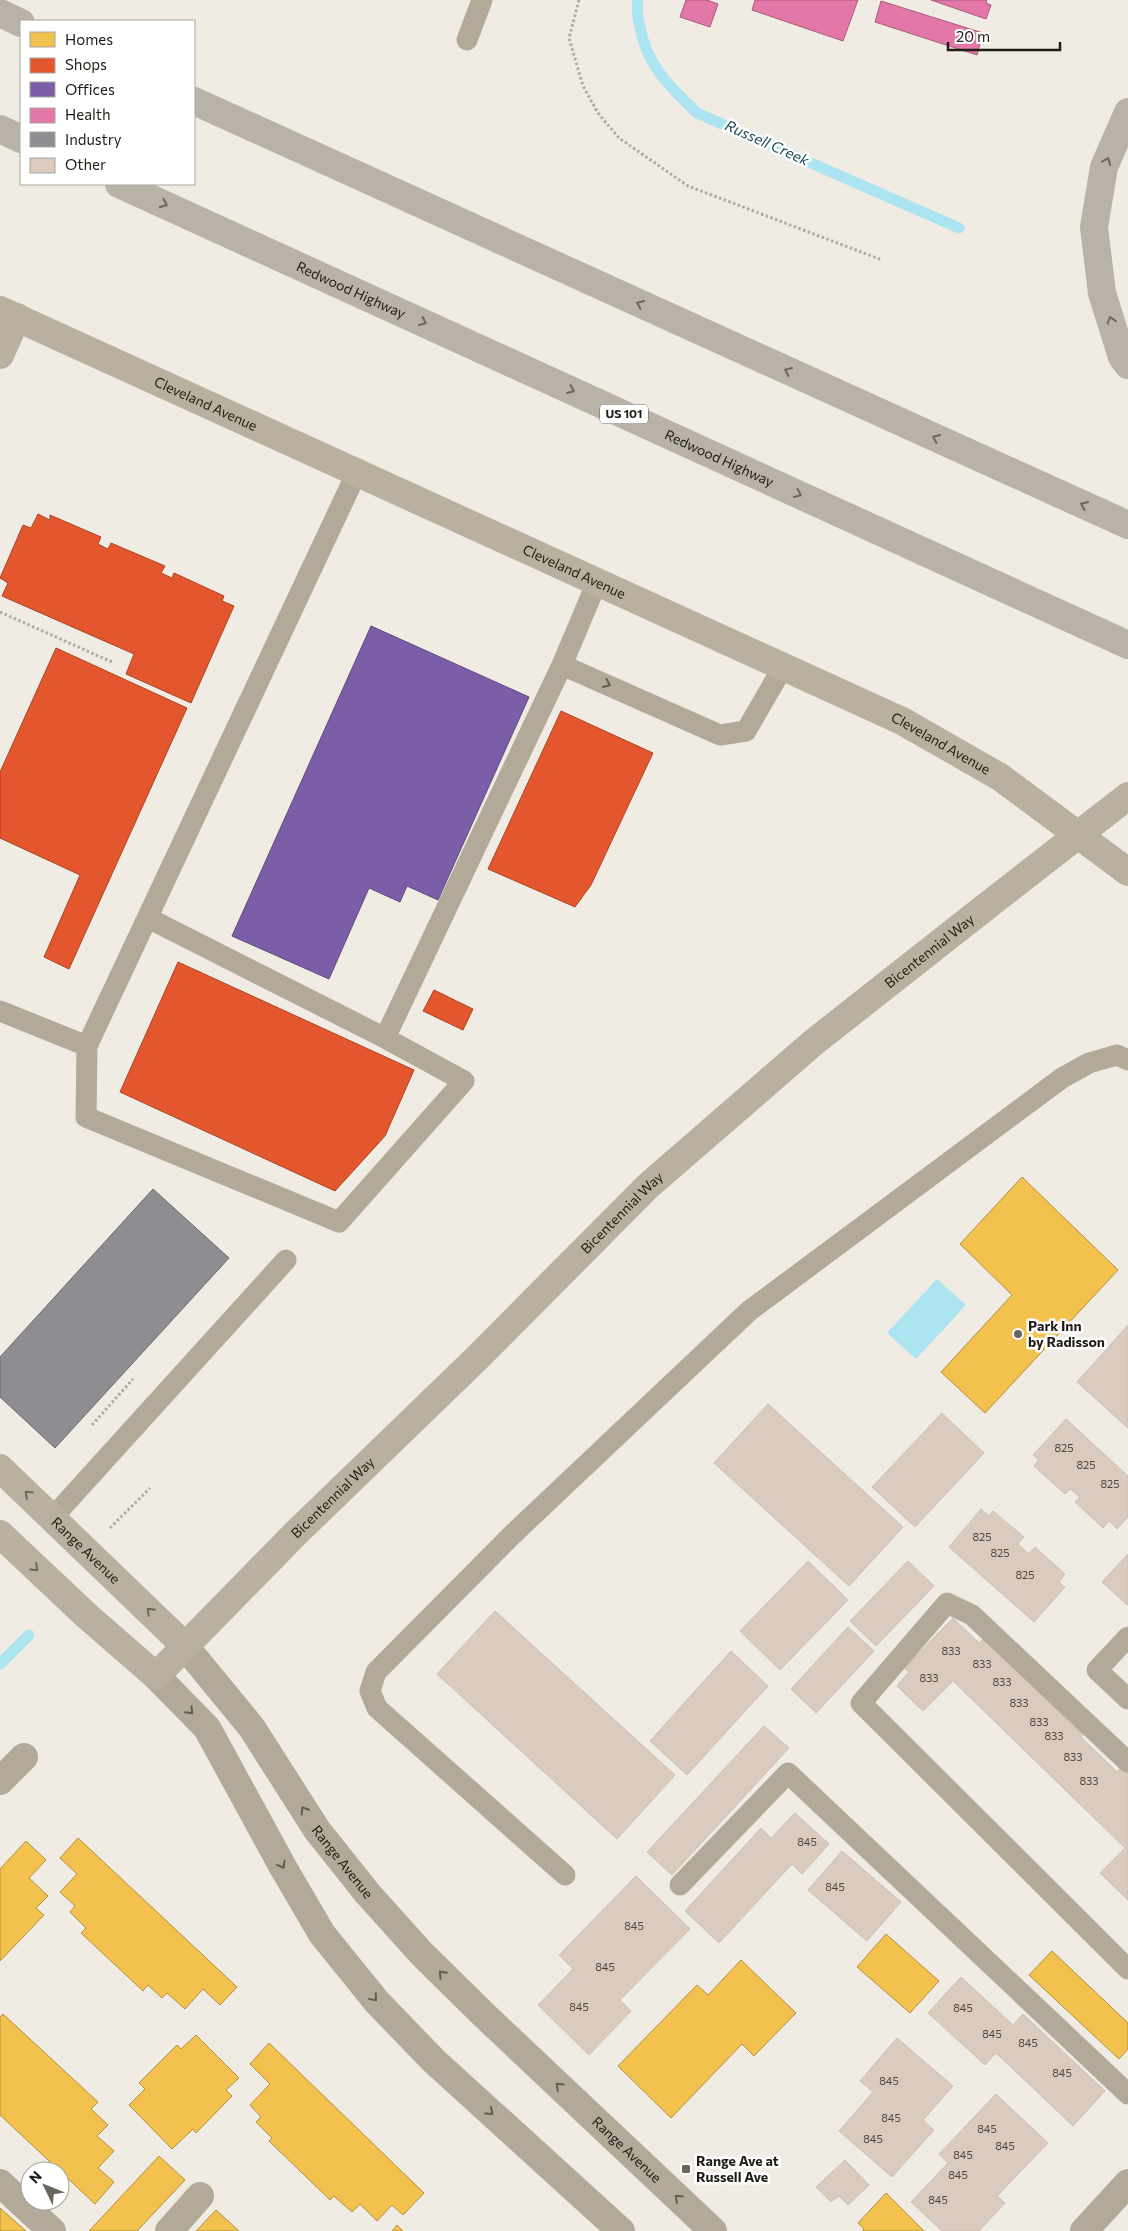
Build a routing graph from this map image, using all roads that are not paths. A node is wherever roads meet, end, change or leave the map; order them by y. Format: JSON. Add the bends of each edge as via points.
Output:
{"nodes":[{"id":1,"x":482,"y":0,"type":"edge"},
{"id":2,"x":0,"y":13,"type":"edge"},
{"id":3,"x":20,"y":23,"type":"edge"},
{"id":4,"x":467,"y":40,"type":"dead end"},
{"id":5,"x":195,"y":101,"type":"edge"},
{"id":6,"x":1128,"y":112,"type":"edge"},
{"id":7,"x":0,"y":129,"type":"edge"},
{"id":8,"x":20,"y":139,"type":"edge"},
{"id":9,"x":121,"y":185,"type":"edge"},
{"id":10,"x":9,"y":313,"type":"edge"},
{"id":11,"x":0,"y":355,"type":"edge"},
{"id":12,"x":1128,"y":365,"type":"edge"},
{"id":13,"x":356,"y":472,"type":"junction"},
{"id":14,"x":1128,"y":526,"type":"edge"},
{"id":15,"x":598,"y":582,"type":"junction"},
{"id":16,"x":1128,"y":645,"type":"edge"},
{"id":17,"x":562,"y":665,"type":"junction"},
{"id":18,"x":783,"y":667,"type":"junction"},
{"id":19,"x":1128,"y":796,"type":"edge"},
{"id":20,"x":1128,"y":872,"type":"edge"},
{"id":21,"x":148,"y":918,"type":"junction"},
{"id":22,"x":0,"y":1011,"type":"edge"},
{"id":23,"x":385,"y":1038,"type":"junction"},
{"id":24,"x":87,"y":1046,"type":"junction"},
{"id":25,"x":1128,"y":1060,"type":"edge"},
{"id":26,"x":286,"y":1260,"type":"dead end"},
{"id":27,"x":0,"y":1468,"type":"edge"},
{"id":28,"x":53,"y":1517,"type":"junction"},
{"id":29,"x":0,"y":1534,"type":"edge"},
{"id":30,"x":1128,"y":1637,"type":"edge"},
{"id":31,"x":184,"y":1645,"type":"junction"},
{"id":32,"x":156,"y":1676,"type":"junction"},
{"id":33,"x":1128,"y":1699,"type":"edge"},
{"id":34,"x":24,"y":1757,"type":"dead end"},
{"id":35,"x":1128,"y":1762,"type":"edge"},
{"id":36,"x":0,"y":1782,"type":"edge"},
{"id":37,"x":565,"y":1875,"type":"dead end"},
{"id":38,"x":680,"y":1885,"type":"dead end"},
{"id":39,"x":1125,"y":1959,"type":"edge"},
{"id":40,"x":1128,"y":2094,"type":"edge"},
{"id":41,"x":0,"y":2183,"type":"edge"},
{"id":42,"x":1128,"y":2183,"type":"edge"},
{"id":43,"x":200,"y":2196,"type":"dead end"},
{"id":44,"x":52,"y":2231,"type":"edge"},
{"id":45,"x":168,"y":2231,"type":"edge"},
{"id":46,"x":621,"y":2231,"type":"edge"},
{"id":47,"x":713,"y":2231,"type":"edge"},
{"id":48,"x":1084,"y":2231,"type":"edge"}],
"edges":[{"from":1,"to":4,"type":"lane"},
{"from":2,"to":3,"type":"highway"},
{"from":14,"to":5,"type":"highway","one_way":true},
{"from":12,"to":6,"type":"highway","one_way":true,"via":[[1122,357],[1102,293],[1094,227],[1104,167]]},
{"from":7,"to":8,"type":"highway"},
{"from":9,"to":16,"type":"highway","name":"Redwood Highway","number":"US 101","one_way":true},
{"from":10,"to":11,"type":"main road"},
{"from":10,"to":13,"type":"main road","name":"Cleveland Avenue"},
{"from":13,"to":15,"type":"main road","name":"Cleveland Avenue"},
{"from":13,"to":21,"type":"lane"},
{"from":15,"to":17,"type":"lane"},
{"from":15,"to":18,"type":"main road","name":"Cleveland Avenue"},
{"from":17,"to":18,"type":"lane","one_way":true,"via":[[720,735],[746,731]]},
{"from":17,"to":23,"type":"lane"},
{"from":18,"to":20,"type":"main road","name":"Cleveland Avenue","via":[[902,721],[1000,777]]},
{"from":19,"to":31,"type":"main road","name":"Bicentennial Way","bridge":true,"via":[[814,1042],[648,1186]]},
{"from":21,"to":23,"type":"lane"},
{"from":21,"to":24,"type":"lane"},
{"from":22,"to":24,"type":"lane"},
{"from":23,"to":24,"type":"lane","via":[[464,1081],[339,1222],[86,1117]]},
{"from":25,"to":37,"type":"lane","via":[[1117,1055],[1089,1063],[1062,1078],[749,1311],[512,1534],[376,1672],[370,1691],[377,1708]]},
{"from":26,"to":28,"type":"lane"},
{"from":28,"to":27,"type":"main road","name":"Range Avenue","one_way":true},
{"from":31,"to":28,"type":"main road","name":"Range Avenue","one_way":true},
{"from":29,"to":32,"type":"main road","one_way":true,"via":[[86,1616]]},
{"from":30,"to":33,"type":"lane","via":[[1097,1670]]},
{"from":31,"to":32,"type":"main road","name":"Bicentennial Way"},
{"from":47,"to":31,"type":"street","name":"Range Avenue","one_way":true,"via":[[422,1954],[317,1830],[252,1728]]},
{"from":32,"to":46,"type":"street","one_way":true,"via":[[208,1728],[322,1934],[377,2002],[434,2061]]},
{"from":34,"to":36,"type":"street"},
{"from":35,"to":39,"type":"lane","via":[[972,1615],[947,1603],[861,1704]]},
{"from":38,"to":40,"type":"lane","via":[[788,1773]]},
{"from":41,"to":44,"type":"street"},
{"from":42,"to":48,"type":"street"},
{"from":43,"to":45,"type":"street"}]}
